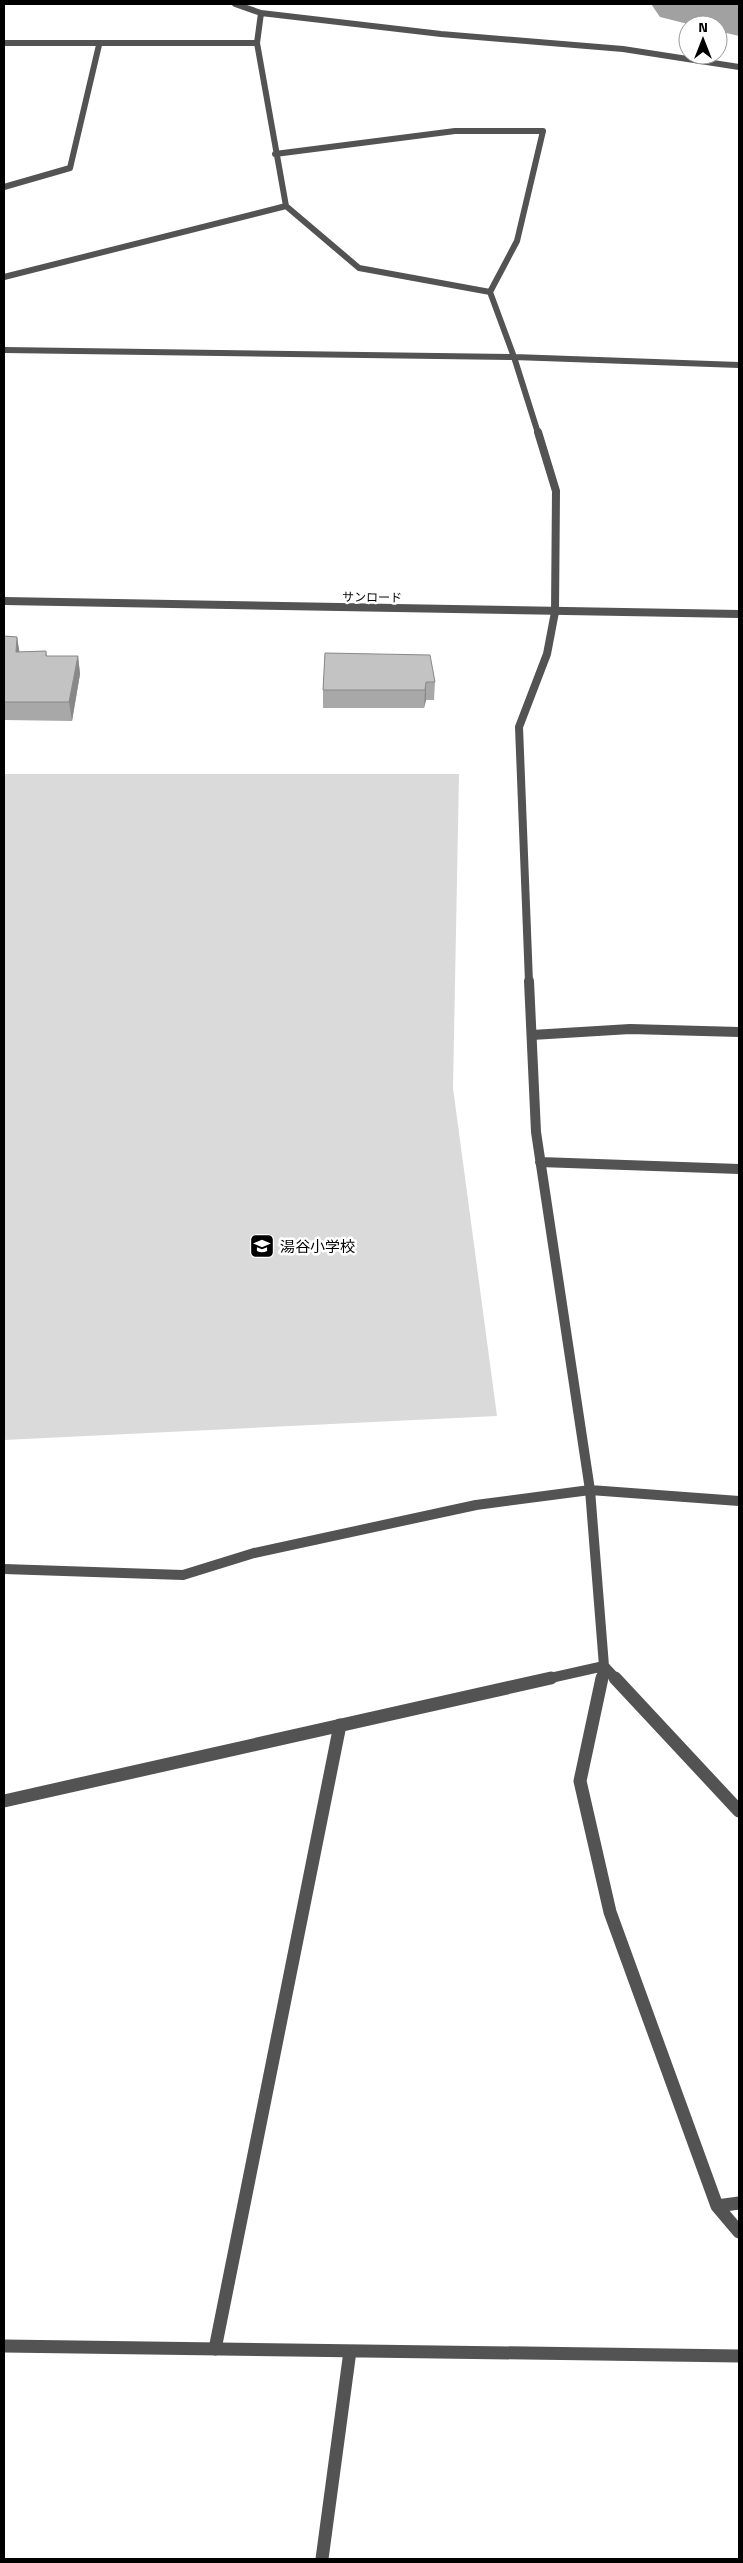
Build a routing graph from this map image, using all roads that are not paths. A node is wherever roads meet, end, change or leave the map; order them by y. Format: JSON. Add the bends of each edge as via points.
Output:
{"nodes":[{"id":1,"x":235,"y":4,"type":"edge"},
{"id":2,"x":261,"y":13,"type":"junction"},
{"id":3,"x":4,"y":43,"type":"edge"},
{"id":4,"x":257,"y":43,"type":"junction"},
{"id":5,"x":99,"y":45,"type":"junction"},
{"id":6,"x":739,"y":67,"type":"edge"},
{"id":7,"x":274,"y":154,"type":"junction"},
{"id":8,"x":4,"y":187,"type":"edge"},
{"id":9,"x":286,"y":206,"type":"junction"},
{"id":10,"x":4,"y":277,"type":"edge"},
{"id":11,"x":490,"y":292,"type":"junction"},
{"id":12,"x":4,"y":350,"type":"edge"},
{"id":13,"x":514,"y":357,"type":"junction"},
{"id":14,"x":739,"y":365,"type":"edge"},
{"id":15,"x":4,"y":602,"type":"edge"},
{"id":16,"x":555,"y":612,"type":"junction"},
{"id":17,"x":739,"y":614,"type":"edge"},
{"id":18,"x":739,"y":1032,"type":"edge"},
{"id":19,"x":532,"y":1035,"type":"junction"},
{"id":20,"x":540,"y":1162,"type":"junction"},
{"id":21,"x":739,"y":1169,"type":"edge"},
{"id":22,"x":590,"y":1490,"type":"junction"},
{"id":23,"x":739,"y":1501,"type":"edge"},
{"id":24,"x":4,"y":1568,"type":"edge"},
{"id":25,"x":604,"y":1666,"type":"junction"},
{"id":26,"x":340,"y":1724,"type":"junction"},
{"id":27,"x":4,"y":1800,"type":"edge"},
{"id":28,"x":739,"y":1811,"type":"edge"},
{"id":29,"x":739,"y":2203,"type":"edge"},
{"id":30,"x":717,"y":2206,"type":"junction"},
{"id":31,"x":739,"y":2232,"type":"edge"},
{"id":32,"x":4,"y":2346,"type":"edge"},
{"id":33,"x":215,"y":2349,"type":"junction"},
{"id":34,"x":350,"y":2351,"type":"junction"},
{"id":35,"x":739,"y":2356,"type":"edge"},
{"id":36,"x":322,"y":2559,"type":"edge"}],
"edges":[{"from":1,"to":2,"type":"street"},
{"from":2,"to":4,"type":"street"},
{"from":2,"to":6,"type":"street","via":[[441,34],[623,49]]},
{"from":3,"to":5,"type":"street"},
{"from":4,"to":5,"type":"street"},
{"from":4,"to":7,"type":"street"},
{"from":5,"to":8,"type":"street","via":[[70,168]]},
{"from":7,"to":9,"type":"street"},
{"from":7,"to":11,"type":"street","via":[[455,131],[544,131],[517,241]]},
{"from":9,"to":10,"type":"street"},
{"from":9,"to":11,"type":"street","via":[[359,268]]},
{"from":11,"to":13,"type":"street"},
{"from":12,"to":13,"type":"street"},
{"from":13,"to":14,"type":"street"},
{"from":13,"to":16,"type":"street","via":[[556,491]]},
{"from":15,"to":16,"type":"street","name":"サンロード"},
{"from":16,"to":17,"type":"street","name":"サンロード"},
{"from":16,"to":19,"type":"street","via":[[546,654],[520,727]]},
{"from":18,"to":19,"type":"street","via":[[630,1029]]},
{"from":19,"to":20,"type":"street"},
{"from":20,"to":21,"type":"street"},
{"from":20,"to":22,"type":"street"},
{"from":22,"to":23,"type":"street"},
{"from":22,"to":24,"type":"street","via":[[476,1505],[254,1552],[183,1575]]},
{"from":22,"to":25,"type":"street"},
{"from":25,"to":26,"type":"street"},
{"from":25,"to":28,"type":"street"},
{"from":25,"to":30,"type":"street","via":[[580,1781],[610,1912]]},
{"from":26,"to":27,"type":"street"},
{"from":26,"to":33,"type":"street"},
{"from":29,"to":30,"type":"street"},
{"from":30,"to":31,"type":"street"},
{"from":32,"to":33,"type":"street"},
{"from":33,"to":34,"type":"street"},
{"from":34,"to":35,"type":"street"},
{"from":34,"to":36,"type":"street"}]}
